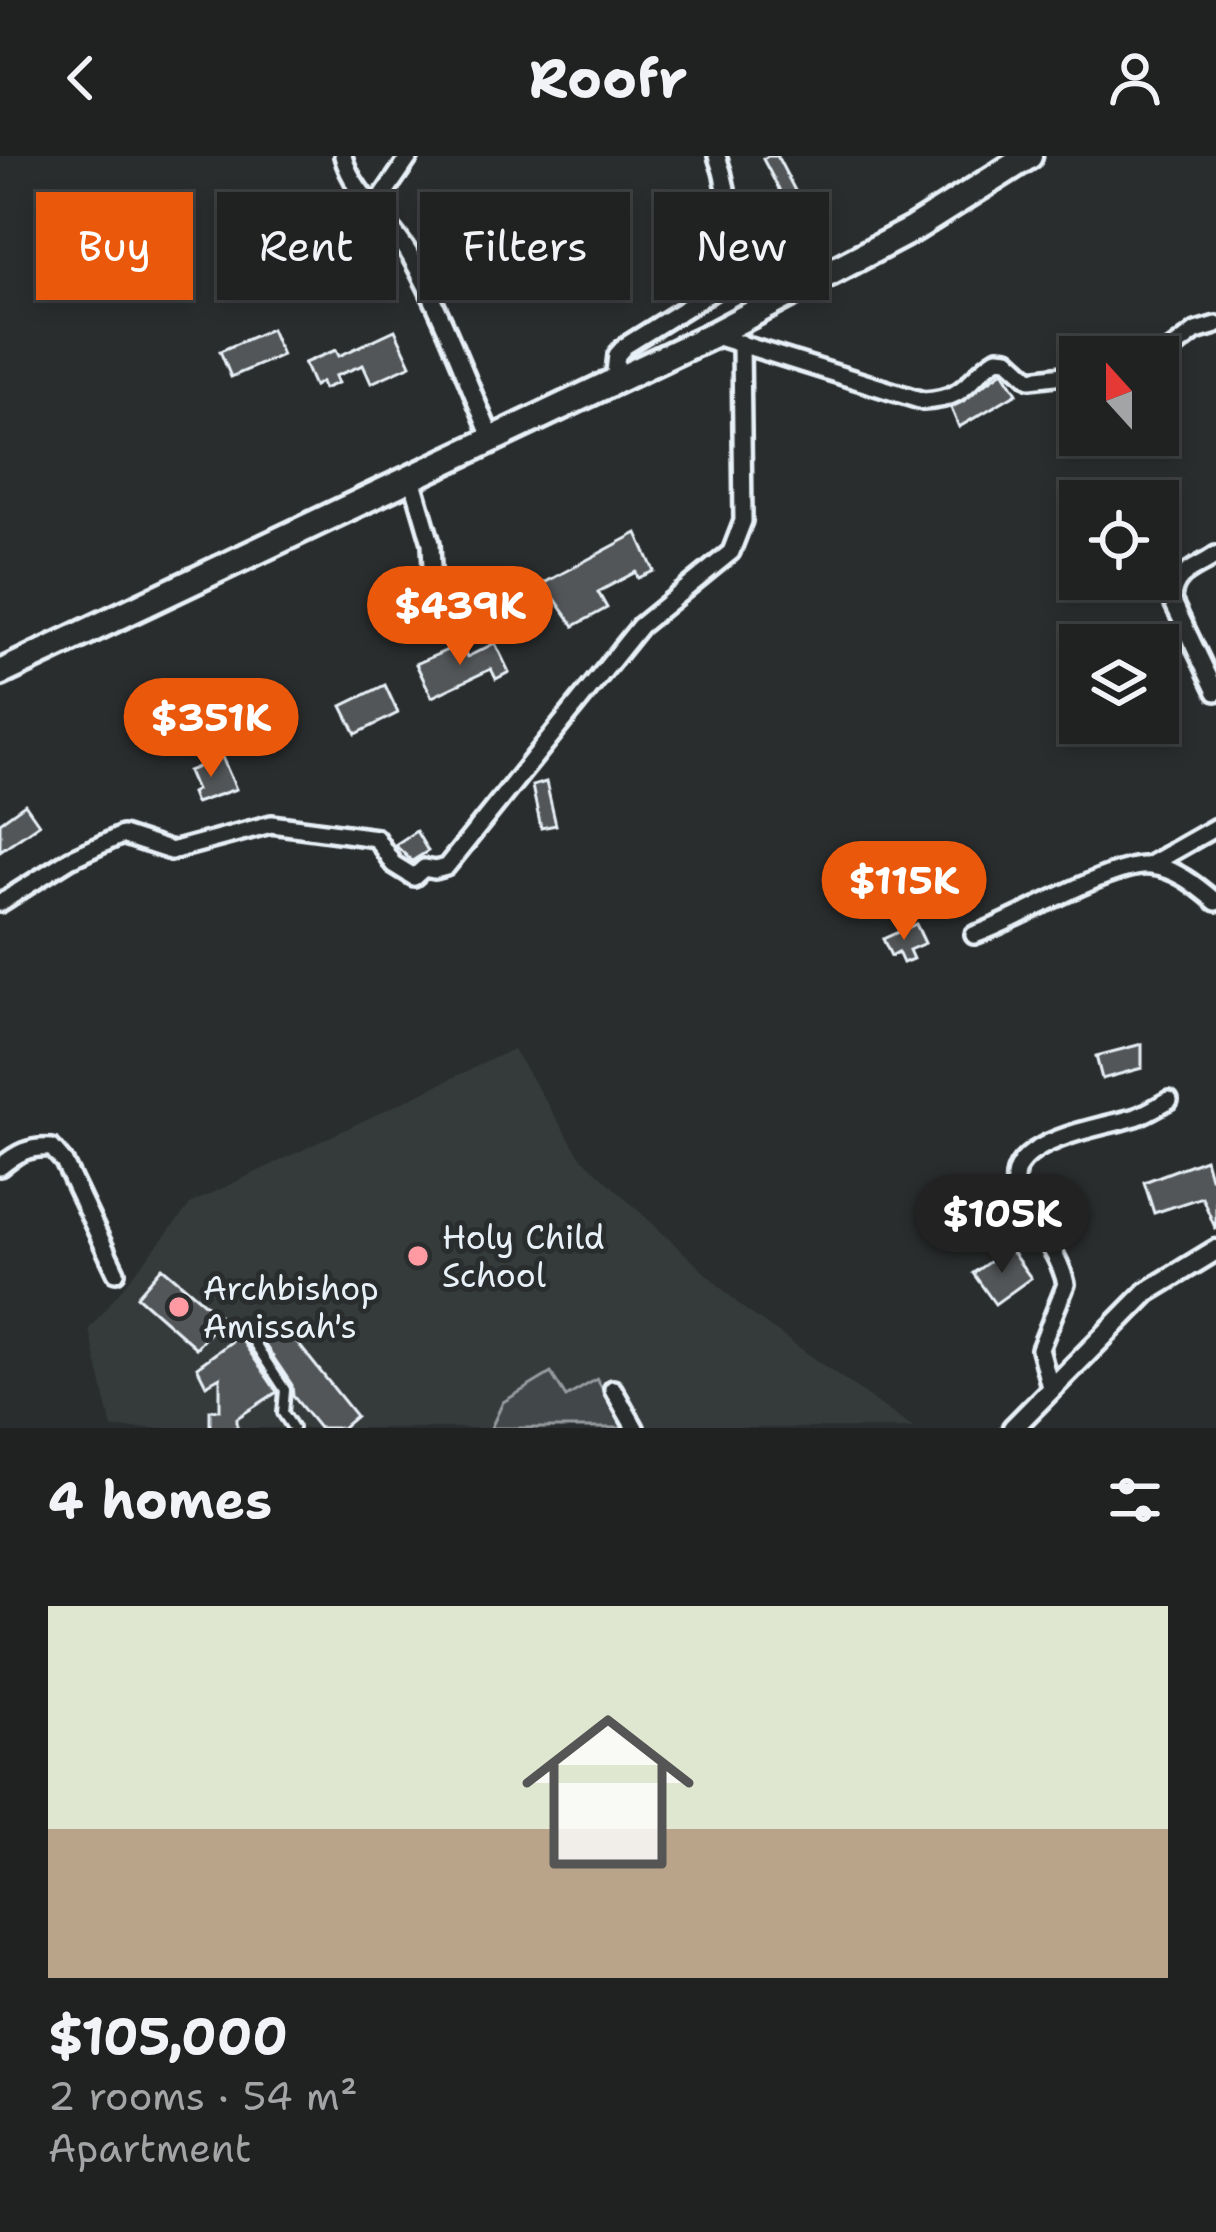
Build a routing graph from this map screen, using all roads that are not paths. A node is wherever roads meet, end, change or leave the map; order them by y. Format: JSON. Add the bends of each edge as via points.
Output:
{"nodes":[{"id":1,"x":343,"y":156,"type":"edge"},
{"id":2,"x":410,"y":156,"type":"edge"},
{"id":3,"x":717,"y":156,"type":"edge"},
{"id":4,"x":1028,"y":156,"type":"edge"},
{"id":5,"x":362,"y":192,"type":"edge"},
{"id":6,"x":386,"y":192,"type":"edge"},
{"id":7,"x":396,"y":237,"type":"edge"},
{"id":8,"x":1216,"y":325,"type":"edge"},
{"id":9,"x":712,"y":335,"type":"junction"},
{"id":10,"x":741,"y":343,"type":"junction"},
{"id":11,"x":1179,"y":344,"type":"edge"},
{"id":12,"x":1059,"y":376,"type":"edge"},
{"id":13,"x":614,"y":382,"type":"junction"},
{"id":14,"x":492,"y":439,"type":"junction"},
{"id":15,"x":412,"y":478,"type":"junction"},
{"id":16,"x":1216,"y":555,"type":"edge"},
{"id":17,"x":434,"y":593,"type":"dead end"},
{"id":18,"x":0,"y":674,"type":"edge"},
{"id":19,"x":1216,"y":692,"type":"edge"},
{"id":20,"x":1216,"y":827,"type":"edge"},
{"id":21,"x":1149,"y":866,"type":"junction"},
{"id":22,"x":1216,"y":902,"type":"edge"},
{"id":23,"x":0,"y":903,"type":"edge"},
{"id":24,"x":974,"y":935,"type":"dead end"},
{"id":25,"x":1169,"y":1100,"type":"dead end"},
{"id":26,"x":0,"y":1167,"type":"edge"},
{"id":27,"x":1216,"y":1250,"type":"edge"},
{"id":28,"x":116,"y":1272,"type":"dead end"},
{"id":29,"x":245,"y":1329,"type":"dead end"},
{"id":30,"x":1050,"y":1387,"type":"junction"},
{"id":31,"x":613,"y":1389,"type":"dead end"},
{"id":32,"x":292,"y":1428,"type":"edge"},
{"id":33,"x":635,"y":1428,"type":"edge"},
{"id":34,"x":1012,"y":1428,"type":"edge"}],
"edges":[{"from":1,"to":5,"type":"street"},
{"from":2,"to":6,"type":"street"},
{"from":3,"to":13,"type":"street","via":[[730,230],[718,287],[626,346]]},
{"from":4,"to":9,"type":"highway","via":[[913,229]]},
{"from":7,"to":14,"type":"street"},
{"from":8,"to":11,"type":"street"},
{"from":9,"to":10,"type":"street"},
{"from":9,"to":13,"type":"highway"},
{"from":10,"to":12,"type":"street","via":[[922,401],[970,386],[998,358],[1030,379]]},
{"from":10,"to":23,"type":"street","via":[[739,538],[640,626],[446,867],[414,877],[376,838],[293,826],[253,826],[172,851],[122,835]]},
{"from":13,"to":14,"type":"highway"},
{"from":14,"to":15,"type":"highway"},
{"from":15,"to":17,"type":"street","via":[[431,543]]},
{"from":15,"to":18,"type":"highway"},
{"from":16,"to":19,"type":"street","via":[[1172,590]]},
{"from":20,"to":21,"type":"street"},
{"from":21,"to":22,"type":"street","via":[[1194,883]]},
{"from":21,"to":24,"type":"street"},
{"from":25,"to":30,"type":"street","via":[[1063,1137],[1022,1162],[1018,1194],[1066,1284],[1040,1349]]},
{"from":26,"to":28,"type":"street","via":[[17,1153],[52,1148]]},
{"from":27,"to":30,"type":"street","via":[[1147,1292]]},
{"from":29,"to":32,"type":"lane","via":[[285,1390],[283,1413]]},
{"from":30,"to":34,"type":"street"},
{"from":31,"to":33,"type":"street"}]}
